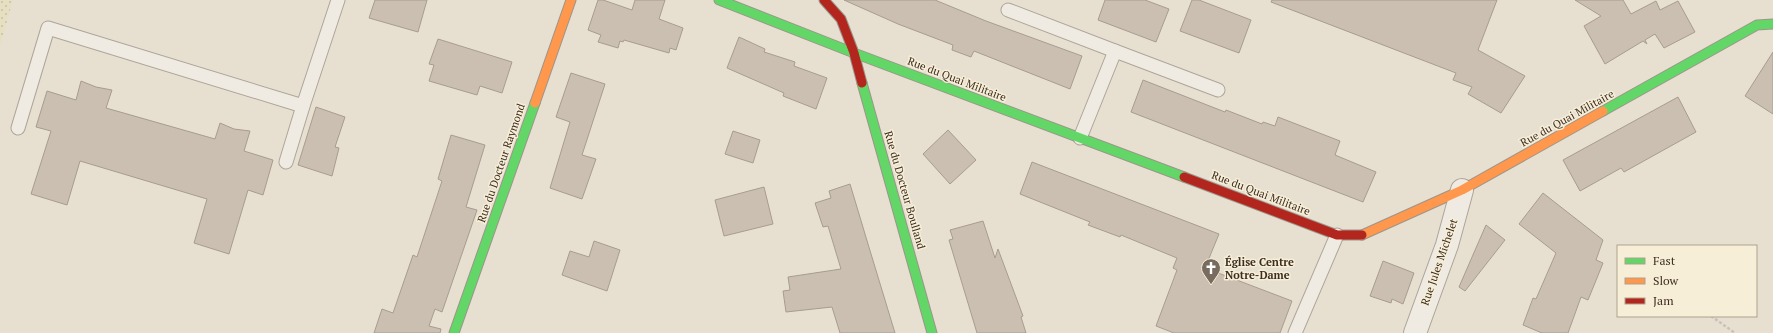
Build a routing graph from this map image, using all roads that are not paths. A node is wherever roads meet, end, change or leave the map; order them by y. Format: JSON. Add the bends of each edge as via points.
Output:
{"nodes":[{"id":1,"x":338,"y":0,"type":"edge"},
{"id":2,"x":571,"y":0,"type":"edge"},
{"id":3,"x":719,"y":0,"type":"edge"},
{"id":4,"x":824,"y":0,"type":"edge"},
{"id":5,"x":1008,"y":10,"type":"dead end"},
{"id":6,"x":1773,"y":24,"type":"edge"},
{"id":7,"x":1116,"y":51,"type":"junction"},
{"id":8,"x":854,"y":53,"type":"junction"},
{"id":9,"x":1218,"y":90,"type":"dead end"},
{"id":10,"x":303,"y":106,"type":"junction"},
{"id":11,"x":18,"y":128,"type":"dead end"},
{"id":12,"x":1080,"y":138,"type":"junction"},
{"id":13,"x":286,"y":162,"type":"dead end"},
{"id":14,"x":1462,"y":190,"type":"junction"},
{"id":15,"x":1337,"y":235,"type":"junction"},
{"id":16,"x":454,"y":333,"type":"edge"},
{"id":17,"x":932,"y":333,"type":"edge"},
{"id":18,"x":1295,"y":333,"type":"edge"},
{"id":19,"x":1415,"y":333,"type":"edge"}],
"edges":[{"from":1,"to":10,"type":"lane"},
{"from":2,"to":16,"type":"street","name":"Rue du Docteur Raymond"},
{"from":3,"to":8,"type":"street","name":"Rue du Quai Militaire"},
{"from":4,"to":8,"type":"street","name":"Rue du Docteur Boulland","via":[[841,19]]},
{"from":5,"to":7,"type":"lane"},
{"from":6,"to":14,"type":"street","name":"Rue du Quai Militaire","via":[[1757,25]]},
{"from":7,"to":9,"type":"lane"},
{"from":7,"to":12,"type":"lane"},
{"from":8,"to":12,"type":"street","name":"Rue du Quai Militaire"},
{"from":8,"to":17,"type":"street","name":"Rue du Docteur Boulland"},
{"from":10,"to":11,"type":"lane","via":[[48,28]]},
{"from":10,"to":13,"type":"lane"},
{"from":12,"to":15,"type":"street","name":"Rue du Quai Militaire"},
{"from":14,"to":15,"type":"street","name":"Rue du Quai Militaire","via":[[1360,236]]},
{"from":14,"to":19,"type":"street","name":"Rue Jules Michelet"},
{"from":15,"to":18,"type":"lane"}]}
